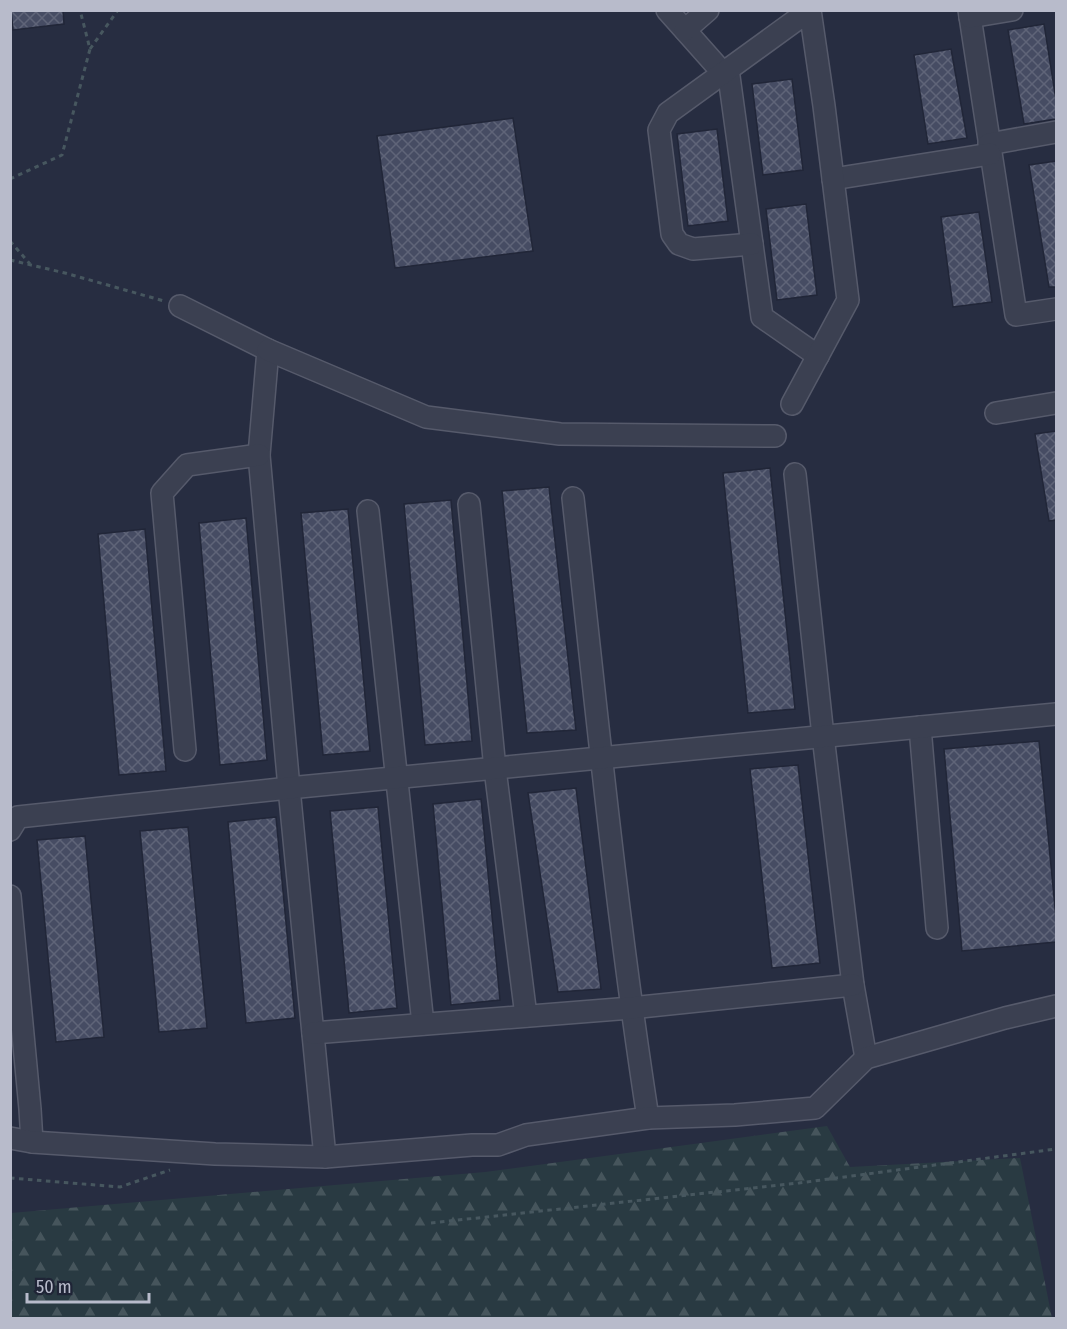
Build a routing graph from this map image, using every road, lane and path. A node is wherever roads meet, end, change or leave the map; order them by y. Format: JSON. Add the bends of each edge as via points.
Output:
{"nodes":[{"id":1,"x":80,"y":10,"type":"edge"},
{"id":2,"x":118,"y":10,"type":"edge"},
{"id":3,"x":667,"y":10,"type":"edge"},
{"id":4,"x":708,"y":10,"type":"edge"},
{"id":5,"x":1012,"y":10,"type":"edge"},
{"id":6,"x":969,"y":14,"type":"edge"},
{"id":7,"x":685,"y":30,"type":"junction"},
{"id":8,"x":90,"y":49,"type":"junction"},
{"id":9,"x":725,"y":71,"type":"junction"},
{"id":10,"x":1056,"y":132,"type":"edge"},
{"id":11,"x":990,"y":149,"type":"junction"},
{"id":12,"x":10,"y":179,"type":"edge"},
{"id":13,"x":833,"y":179,"type":"junction"},
{"id":14,"x":10,"y":241,"type":"edge"},
{"id":15,"x":752,"y":244,"type":"junction"},
{"id":16,"x":10,"y":260,"type":"edge"},
{"id":17,"x":30,"y":264,"type":"junction"},
{"id":18,"x":180,"y":306,"type":"joint"},
{"id":19,"x":1056,"y":309,"type":"edge"},
{"id":20,"x":268,"y":350,"type":"junction"},
{"id":21,"x":818,"y":356,"type":"junction"},
{"id":22,"x":1056,"y":403,"type":"edge"},
{"id":23,"x":792,"y":404,"type":"dead end"},
{"id":24,"x":996,"y":412,"type":"dead end"},
{"id":25,"x":775,"y":436,"type":"dead end"},
{"id":26,"x":259,"y":455,"type":"junction"},
{"id":27,"x":795,"y":474,"type":"dead end"},
{"id":28,"x":573,"y":498,"type":"dead end"},
{"id":29,"x":470,"y":504,"type":"dead end"},
{"id":30,"x":368,"y":511,"type":"dead end"},
{"id":31,"x":1056,"y":714,"type":"edge"},
{"id":32,"x":920,"y":727,"type":"junction"},
{"id":33,"x":823,"y":736,"type":"junction"},
{"id":34,"x":185,"y":750,"type":"dead end"},
{"id":35,"x":602,"y":758,"type":"junction"},
{"id":36,"x":495,"y":769,"type":"junction"},
{"id":37,"x":396,"y":778,"type":"junction"},
{"id":38,"x":289,"y":788,"type":"junction"},
{"id":39,"x":10,"y":830,"type":"edge"},
{"id":40,"x":10,"y":896,"type":"edge"},
{"id":41,"x":937,"y":928,"type":"dead end"},
{"id":42,"x":853,"y":985,"type":"junction"},
{"id":43,"x":1056,"y":1006,"type":"edge"},
{"id":44,"x":631,"y":1008,"type":"junction"},
{"id":45,"x":526,"y":1016,"type":"junction"},
{"id":46,"x":423,"y":1024,"type":"junction"},
{"id":47,"x":313,"y":1034,"type":"junction"},
{"id":48,"x":866,"y":1058,"type":"junction"},
{"id":49,"x":648,"y":1118,"type":"junction"},
{"id":50,"x":10,"y":1138,"type":"edge"},
{"id":51,"x":32,"y":1142,"type":"junction"},
{"id":52,"x":1056,"y":1149,"type":"edge"},
{"id":53,"x":325,"y":1156,"type":"junction"},
{"id":54,"x":172,"y":1169,"type":"dead end"},
{"id":55,"x":10,"y":1178,"type":"edge"},
{"id":56,"x":431,"y":1222,"type":"dead end"}],
"edges":[{"from":1,"to":8,"type":"path"},
{"from":2,"to":8,"type":"path"},
{"from":3,"to":7,"type":"street"},
{"from":4,"to":7,"type":"street"},
{"from":5,"to":6,"type":"street"},
{"from":6,"to":11,"type":"street"},
{"from":7,"to":9,"type":"street"},
{"from":8,"to":12,"type":"path","via":[[62,155]]},
{"from":9,"to":13,"type":"street","via":[[810,10]]},
{"from":9,"to":15,"type":"street"},
{"from":9,"to":15,"type":"street","via":[[668,113],[659,130],[672,234],[679,244],[693,249]]},
{"from":10,"to":11,"type":"street"},
{"from":11,"to":13,"type":"street"},
{"from":11,"to":19,"type":"street","via":[[1016,315]]},
{"from":13,"to":21,"type":"street","via":[[848,300]]},
{"from":14,"to":17,"type":"path"},
{"from":15,"to":21,"type":"street","via":[[762,317]]},
{"from":16,"to":17,"type":"path"},
{"from":17,"to":18,"type":"path"},
{"from":18,"to":20,"type":"street"},
{"from":20,"to":25,"type":"street","via":[[426,417],[560,434]]},
{"from":20,"to":26,"type":"street"},
{"from":21,"to":23,"type":"street"},
{"from":22,"to":24,"type":"street"},
{"from":26,"to":34,"type":"street","via":[[187,465],[162,493]]},
{"from":26,"to":38,"type":"street"},
{"from":27,"to":33,"type":"street"},
{"from":28,"to":35,"type":"street"},
{"from":29,"to":36,"type":"street"},
{"from":30,"to":37,"type":"street"},
{"from":31,"to":32,"type":"street"},
{"from":32,"to":33,"type":"street"},
{"from":32,"to":41,"type":"street"},
{"from":33,"to":35,"type":"street"},
{"from":33,"to":42,"type":"street"},
{"from":35,"to":36,"type":"street"},
{"from":35,"to":44,"type":"street"},
{"from":36,"to":37,"type":"street"},
{"from":36,"to":45,"type":"street"},
{"from":37,"to":38,"type":"street"},
{"from":37,"to":46,"type":"street"},
{"from":38,"to":39,"type":"street","via":[[18,817]]},
{"from":38,"to":47,"type":"street"},
{"from":40,"to":51,"type":"street"},
{"from":42,"to":44,"type":"street"},
{"from":42,"to":48,"type":"street"},
{"from":43,"to":48,"type":"street"},
{"from":44,"to":45,"type":"street"},
{"from":44,"to":49,"type":"street"},
{"from":45,"to":46,"type":"street"},
{"from":46,"to":47,"type":"street"},
{"from":47,"to":53,"type":"street"},
{"from":48,"to":49,"type":"street","via":[[815,1108]]},
{"from":49,"to":53,"type":"street","via":[[526,1135],[498,1145]]},
{"from":50,"to":51,"type":"street"},
{"from":51,"to":53,"type":"street","via":[[214,1154]]},
{"from":52,"to":56,"type":"path","via":[[799,1183]]},
{"from":54,"to":55,"type":"path","via":[[120,1187]]}]}
